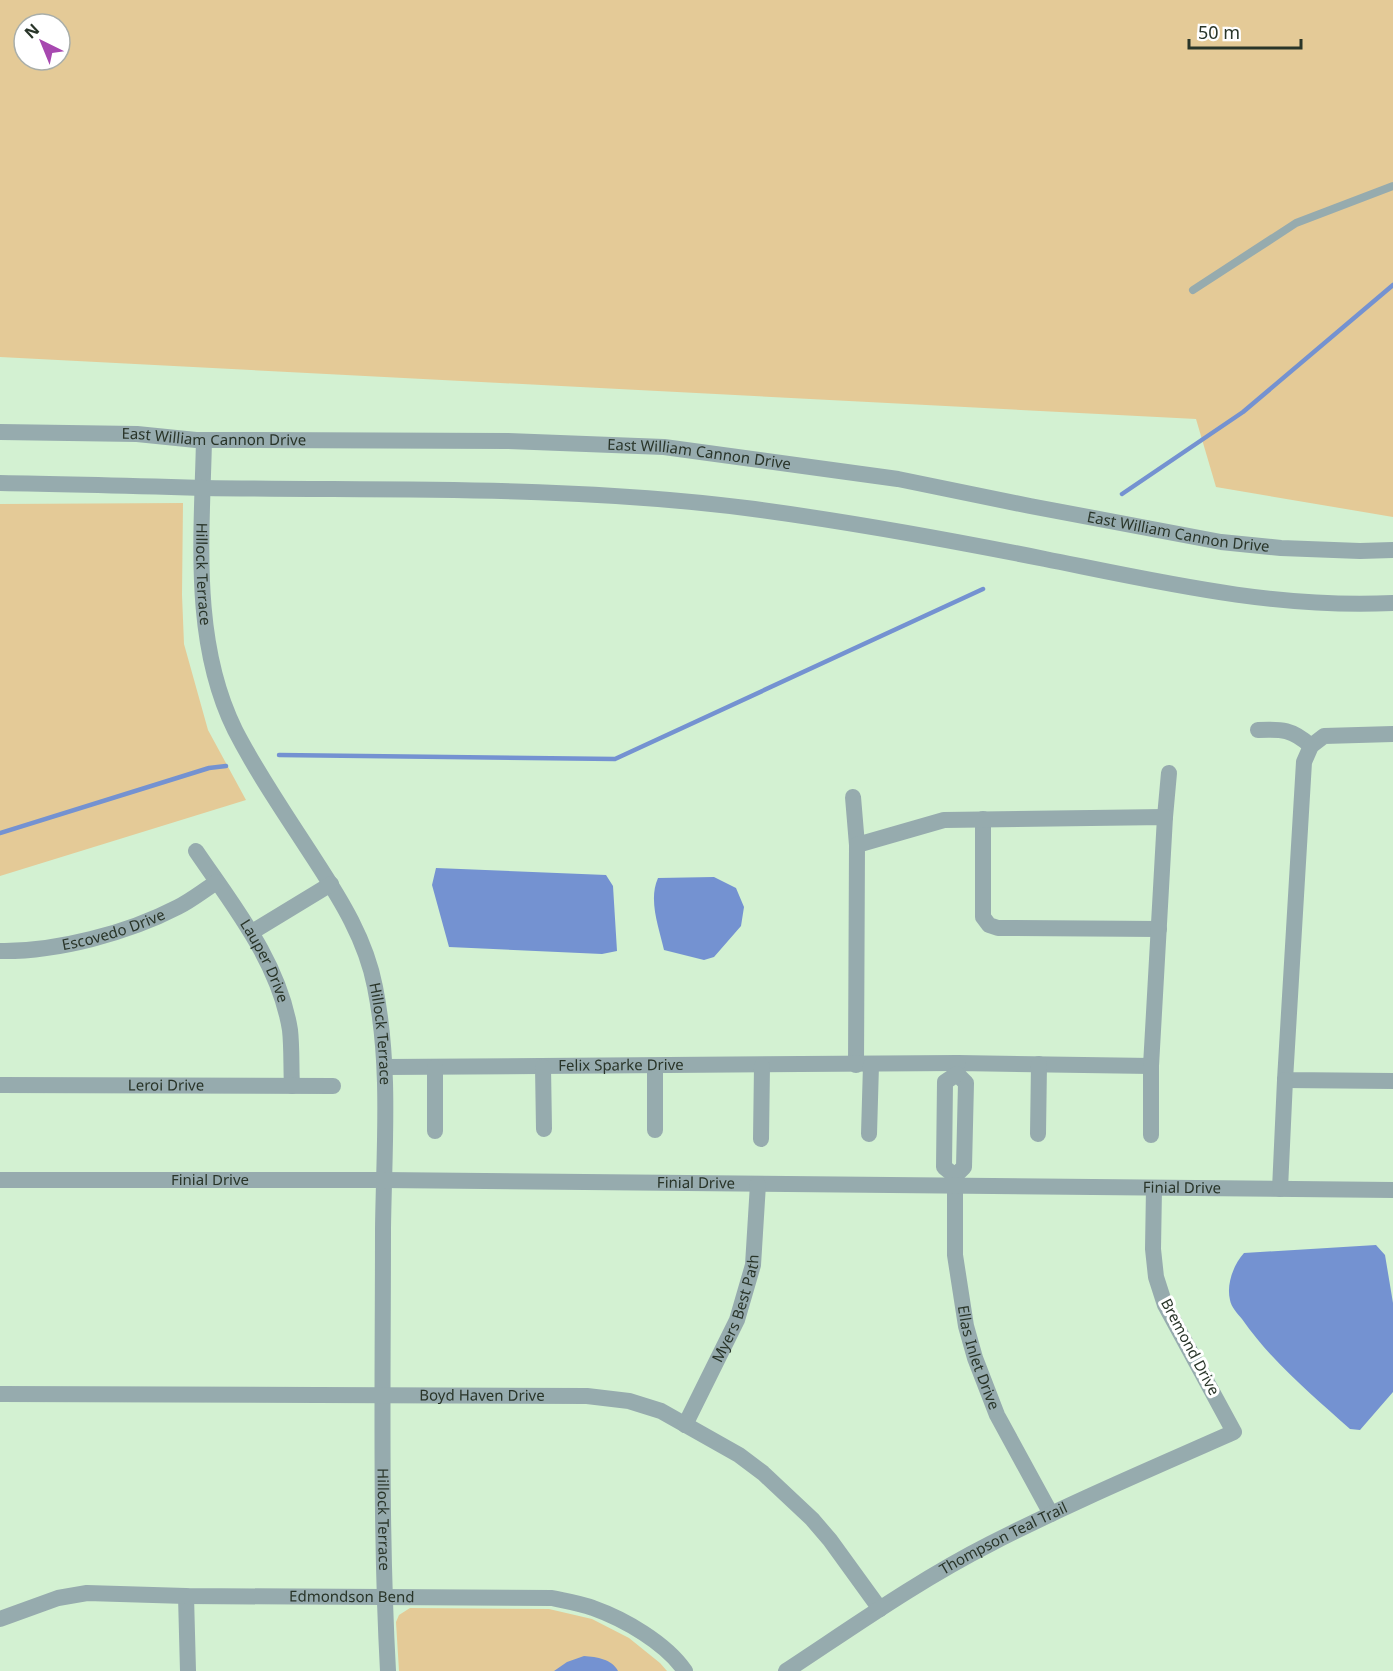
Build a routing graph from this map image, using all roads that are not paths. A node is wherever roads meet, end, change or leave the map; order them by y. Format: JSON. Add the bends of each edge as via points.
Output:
{"nodes":[{"id":1,"x":1393,"y":186,"type":"edge"},
{"id":2,"x":1193,"y":290,"type":"dead end"},
{"id":3,"x":0,"y":432,"type":"edge"},
{"id":4,"x":204,"y":440,"type":"junction"},
{"id":5,"x":0,"y":483,"type":"edge"},
{"id":6,"x":203,"y":488,"type":"junction"},
{"id":7,"x":1393,"y":550,"type":"edge"},
{"id":8,"x":1393,"y":603,"type":"edge"},
{"id":9,"x":1258,"y":730,"type":"dead end"},
{"id":10,"x":1393,"y":734,"type":"edge"},
{"id":11,"x":1311,"y":746,"type":"junction"},
{"id":12,"x":1169,"y":773,"type":"dead end"},
{"id":13,"x":853,"y":797,"type":"dead end"},
{"id":14,"x":1165,"y":817,"type":"junction"},
{"id":15,"x":983,"y":819,"type":"junction"},
{"id":16,"x":857,"y":845,"type":"junction"},
{"id":17,"x":196,"y":851,"type":"dead end"},
{"id":18,"x":217,"y":882,"type":"junction"},
{"id":19,"x":331,"y":884,"type":"junction"},
{"id":20,"x":1159,"y":929,"type":"junction"},
{"id":21,"x":252,"y":932,"type":"junction"},
{"id":22,"x":0,"y":951,"type":"edge"},
{"id":23,"x":1039,"y":1064,"type":"junction"},
{"id":24,"x":863,"y":1065,"type":"junction"},
{"id":25,"x":762,"y":1066,"type":"junction"},
{"id":26,"x":1151,"y":1066,"type":"junction"},
{"id":27,"x":386,"y":1067,"type":"junction"},
{"id":28,"x":435,"y":1067,"type":"junction"},
{"id":29,"x":543,"y":1067,"type":"junction"},
{"id":30,"x":655,"y":1067,"type":"junction"},
{"id":31,"x":958,"y":1069,"type":"junction"},
{"id":32,"x":1286,"y":1080,"type":"junction"},
{"id":33,"x":1393,"y":1081,"type":"edge"},
{"id":34,"x":0,"y":1085,"type":"edge"},
{"id":35,"x":292,"y":1086,"type":"junction"},
{"id":36,"x":333,"y":1086,"type":"dead end"},
{"id":37,"x":544,"y":1129,"type":"dead end"},
{"id":38,"x":656,"y":1130,"type":"dead end"},
{"id":39,"x":435,"y":1131,"type":"dead end"},
{"id":40,"x":869,"y":1134,"type":"dead end"},
{"id":41,"x":1038,"y":1134,"type":"dead end"},
{"id":42,"x":1151,"y":1135,"type":"dead end"},
{"id":43,"x":761,"y":1139,"type":"dead end"},
{"id":44,"x":0,"y":1180,"type":"edge"},
{"id":45,"x":383,"y":1180,"type":"junction"},
{"id":46,"x":956,"y":1181,"type":"junction"},
{"id":47,"x":758,"y":1184,"type":"junction"},
{"id":48,"x":1154,"y":1188,"type":"junction"},
{"id":49,"x":1280,"y":1189,"type":"junction"},
{"id":50,"x":1393,"y":1190,"type":"edge"},
{"id":51,"x":0,"y":1394,"type":"edge"},
{"id":52,"x":383,"y":1396,"type":"junction"},
{"id":53,"x":685,"y":1425,"type":"junction"},
{"id":54,"x":1234,"y":1432,"type":"joint"},
{"id":55,"x":1051,"y":1514,"type":"junction"},
{"id":56,"x":186,"y":1596,"type":"junction"},
{"id":57,"x":384,"y":1596,"type":"junction"},
{"id":58,"x":880,"y":1609,"type":"junction"},
{"id":59,"x":0,"y":1619,"type":"edge"},
{"id":60,"x":188,"y":1671,"type":"edge"},
{"id":61,"x":388,"y":1671,"type":"edge"},
{"id":62,"x":685,"y":1671,"type":"edge"},
{"id":63,"x":786,"y":1671,"type":"edge"}],
"edges":[{"from":1,"to":2,"type":"lane","via":[[1296,223]]},
{"from":3,"to":4,"type":"street","name":"East William Cannon Drive","via":[[137,434]]},
{"from":4,"to":6,"type":"street","name":"Hillock Terrace"},
{"from":4,"to":7,"type":"street","name":"East William Cannon Drive","via":[[508,441],[664,447],[898,479],[1221,542],[1360,552]]},
{"from":5,"to":6,"type":"street"},
{"from":6,"to":8,"type":"street","via":[[495,490],[699,503],[900,531],[1208,592],[1322,602]]},
{"from":6,"to":19,"type":"street","name":"Hillock Terrace","via":[[202,586],[208,645],[220,692],[234,729]]},
{"from":9,"to":11,"type":"street","via":[[1281,729],[1299,735]]},
{"from":10,"to":11,"type":"street","via":[[1324,736]]},
{"from":11,"to":32,"type":"street","via":[[1304,762]]},
{"from":12,"to":14,"type":"street"},
{"from":13,"to":16,"type":"street"},
{"from":14,"to":15,"type":"street"},
{"from":14,"to":20,"type":"street"},
{"from":15,"to":16,"type":"street","via":[[944,820]]},
{"from":15,"to":20,"type":"street","via":[[983,917],[989,925]]},
{"from":16,"to":24,"type":"street"},
{"from":17,"to":18,"type":"street","name":"Lauper Drive"},
{"from":18,"to":21,"type":"street","name":"Lauper Drive"},
{"from":18,"to":22,"type":"street","name":"Escovedo Drive","via":[[179,907],[132,926],[80,942],[26,952]]},
{"from":19,"to":21,"type":"street"},
{"from":19,"to":27,"type":"street","name":"Hillock Terrace","via":[[363,944],[375,984]]},
{"from":20,"to":26,"type":"street"},
{"from":21,"to":35,"type":"street","name":"Lauper Drive","via":[[280,993],[290,1030]]},
{"from":23,"to":26,"type":"street","name":"Felix Sparke Drive"},
{"from":23,"to":31,"type":"street","name":"Felix Sparke Drive"},
{"from":23,"to":41,"type":"street"},
{"from":24,"to":25,"type":"street","name":"Felix Sparke Drive"},
{"from":24,"to":31,"type":"street","name":"Felix Sparke Drive"},
{"from":24,"to":40,"type":"street"},
{"from":25,"to":30,"type":"street","name":"Felix Sparke Drive"},
{"from":25,"to":43,"type":"street"},
{"from":26,"to":42,"type":"street"},
{"from":27,"to":28,"type":"street","name":"Felix Sparke Drive"},
{"from":27,"to":45,"type":"street","name":"Hillock Terrace"},
{"from":28,"to":29,"type":"street","name":"Felix Sparke Drive"},
{"from":28,"to":39,"type":"street"},
{"from":29,"to":30,"type":"street","name":"Felix Sparke Drive"},
{"from":29,"to":37,"type":"street"},
{"from":30,"to":38,"type":"street"},
{"from":31,"to":46,"type":"street","via":[[945,1082],[944,1167]]},
{"from":32,"to":33,"type":"street"},
{"from":32,"to":49,"type":"street"},
{"from":34,"to":35,"type":"street","name":"Leroi Drive"},
{"from":35,"to":36,"type":"street","name":"Leroi Drive"},
{"from":44,"to":45,"type":"street","name":"Finial Drive"},
{"from":45,"to":47,"type":"street","name":"Finial Drive"},
{"from":45,"to":52,"type":"street","name":"Hillock Terrace"},
{"from":46,"to":47,"type":"street","name":"Finial Drive"},
{"from":46,"to":48,"type":"street","name":"Finial Drive"},
{"from":46,"to":55,"type":"street","name":"Ellas Inlet Drive","via":[[955,1255],[975,1358],[997,1415]]},
{"from":47,"to":53,"type":"street","name":"Myers Best Path","via":[[753,1265],[737,1320]]},
{"from":48,"to":49,"type":"street","name":"Finial Drive"},
{"from":48,"to":54,"type":"street","name":"Bremond Drive","via":[[1153,1249],[1165,1305]]},
{"from":49,"to":50,"type":"street","name":"Finial Drive"},
{"from":51,"to":52,"type":"street","name":"Boyd Haven Drive"},
{"from":52,"to":53,"type":"street","name":"Boyd Haven Drive","via":[[587,1396],[628,1401],[661,1411]]},
{"from":52,"to":57,"type":"street","name":"Hillock Terrace"},
{"from":53,"to":58,"type":"street","name":"Boyd Haven Drive","via":[[739,1455],[787,1494],[830,1540]]},
{"from":54,"to":55,"type":"street","name":"Thompson Teal Trail"},
{"from":55,"to":58,"type":"street","name":"Thompson Teal Trail","via":[[989,1544]]},
{"from":56,"to":57,"type":"street","name":"Edmondson Bend"},
{"from":56,"to":59,"type":"street","name":"Edmondson Bend","via":[[87,1593],[58,1598]]},
{"from":56,"to":60,"type":"street"},
{"from":57,"to":61,"type":"street","name":"Hillock Terrace"},
{"from":57,"to":62,"type":"street","name":"Edmondson Bend","via":[[552,1598],[592,1607],[653,1640]]},
{"from":58,"to":63,"type":"street","name":"Thompson Teal Trail"}]}
